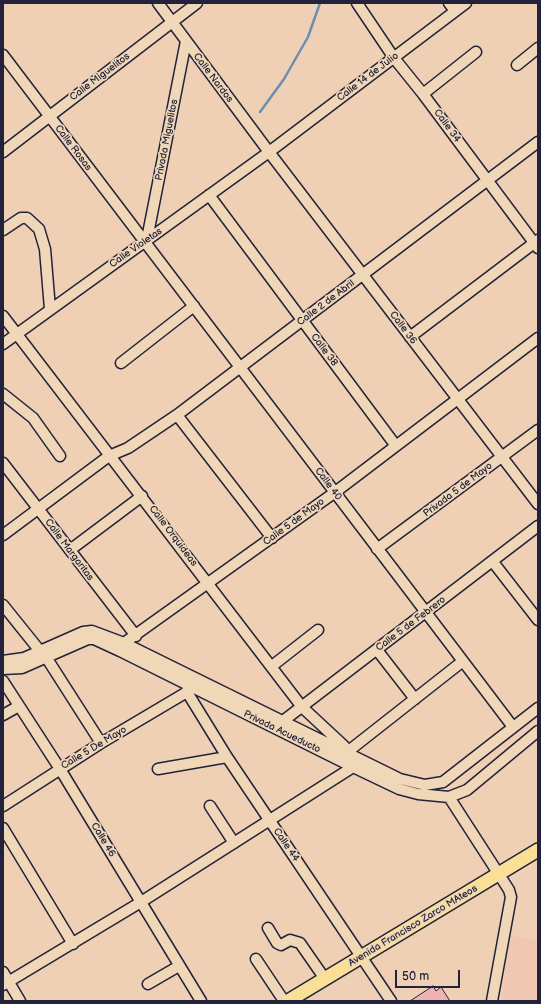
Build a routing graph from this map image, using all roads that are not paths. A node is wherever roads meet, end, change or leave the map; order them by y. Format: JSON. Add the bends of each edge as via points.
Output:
{"nodes":[{"id":1,"x":158,"y":3,"type":"edge"},
{"id":2,"x":197,"y":3,"type":"edge"},
{"id":3,"x":357,"y":3,"type":"edge"},
{"id":4,"x":466,"y":3,"type":"edge"},
{"id":5,"x":452,"y":7,"type":"edge"},
{"id":6,"x":173,"y":22,"type":"junction"},
{"id":7,"x":186,"y":41,"type":"junction"},
{"id":8,"x":538,"y":48,"type":"edge"},
{"id":9,"x":476,"y":52,"type":"dead end"},
{"id":10,"x":3,"y":55,"type":"edge"},
{"id":11,"x":394,"y":58,"type":"junction"},
{"id":12,"x":517,"y":66,"type":"dead end"},
{"id":13,"x":423,"y":94,"type":"junction"},
{"id":14,"x":49,"y":116,"type":"junction"},
{"id":15,"x":538,"y":142,"type":"edge"},
{"id":16,"x":3,"y":152,"type":"edge"},
{"id":17,"x":269,"y":152,"type":"junction"},
{"id":18,"x":487,"y":181,"type":"junction"},
{"id":19,"x":210,"y":195,"type":"junction"},
{"id":20,"x":3,"y":230,"type":"edge"},
{"id":21,"x":145,"y":240,"type":"junction"},
{"id":22,"x":537,"y":244,"type":"edge"},
{"id":23,"x":363,"y":275,"type":"junction"},
{"id":24,"x":194,"y":306,"type":"junction"},
{"id":25,"x":50,"y":309,"type":"junction"},
{"id":26,"x":3,"y":316,"type":"edge"},
{"id":27,"x":302,"y":321,"type":"junction"},
{"id":28,"x":17,"y":334,"type":"junction"},
{"id":29,"x":410,"y":337,"type":"junction"},
{"id":30,"x":538,"y":338,"type":"edge"},
{"id":31,"x":3,"y":344,"type":"edge"},
{"id":32,"x":121,"y":363,"type":"dead end"},
{"id":33,"x":240,"y":367,"type":"junction"},
{"id":34,"x":3,"y":394,"type":"edge"},
{"id":35,"x":458,"y":399,"type":"junction"},
{"id":36,"x":177,"y":415,"type":"junction"},
{"id":37,"x":538,"y":430,"type":"edge"},
{"id":38,"x":396,"y":446,"type":"junction"},
{"id":39,"x":60,"y":456,"type":"dead end"},
{"id":40,"x":109,"y":456,"type":"junction"},
{"id":41,"x":502,"y":457,"type":"junction"},
{"id":42,"x":3,"y":463,"type":"edge"},
{"id":43,"x":334,"y":493,"type":"junction"},
{"id":44,"x":142,"y":496,"type":"junction"},
{"id":45,"x":538,"y":504,"type":"edge"},
{"id":46,"x":38,"y":508,"type":"junction"},
{"id":47,"x":538,"y":526,"type":"edge"},
{"id":48,"x":3,"y":535,"type":"edge"},
{"id":49,"x":272,"y":538,"type":"junction"},
{"id":50,"x":377,"y":549,"type":"junction"},
{"id":51,"x":70,"y":550,"type":"junction"},
{"id":52,"x":493,"y":562,"type":"junction"},
{"id":53,"x":208,"y":584,"type":"junction"},
{"id":54,"x":3,"y":605,"type":"edge"},
{"id":55,"x":426,"y":613,"type":"junction"},
{"id":56,"x":538,"y":620,"type":"edge"},
{"id":57,"x":318,"y":630,"type":"dead end"},
{"id":58,"x":136,"y":636,"type":"junction"},
{"id":59,"x":122,"y":647,"type":"junction"},
{"id":60,"x":377,"y":650,"type":"junction"},
{"id":61,"x":43,"y":654,"type":"junction"},
{"id":62,"x":3,"y":661,"type":"edge"},
{"id":63,"x":463,"y":661,"type":"junction"},
{"id":64,"x":272,"y":666,"type":"junction"},
{"id":65,"x":3,"y":669,"type":"edge"},
{"id":66,"x":3,"y":681,"type":"edge"},
{"id":67,"x":187,"y":689,"type":"junction"},
{"id":68,"x":415,"y":699,"type":"junction"},
{"id":69,"x":19,"y":706,"type":"junction"},
{"id":70,"x":302,"y":707,"type":"junction"},
{"id":71,"x":538,"y":708,"type":"edge"},
{"id":72,"x":3,"y":715,"type":"edge"},
{"id":73,"x":283,"y":721,"type":"junction"},
{"id":74,"x":513,"y":727,"type":"junction"},
{"id":75,"x":538,"y":731,"type":"edge"},
{"id":76,"x":310,"y":740,"type":"junction"},
{"id":77,"x":101,"y":743,"type":"junction"},
{"id":78,"x":348,"y":752,"type":"junction"},
{"id":79,"x":227,"y":757,"type":"junction"},
{"id":80,"x":353,"y":767,"type":"junction"},
{"id":81,"x":60,"y":769,"type":"junction"},
{"id":82,"x":158,"y":769,"type":"dead end"},
{"id":83,"x":449,"y":797,"type":"junction"},
{"id":84,"x":3,"y":806,"type":"edge"},
{"id":85,"x":210,"y":806,"type":"dead end"},
{"id":86,"x":269,"y":820,"type":"junction"},
{"id":87,"x":3,"y":828,"type":"edge"},
{"id":88,"x":234,"y":843,"type":"junction"},
{"id":89,"x":538,"y":850,"type":"edge"},
{"id":90,"x":498,"y":874,"type":"junction"},
{"id":91,"x":141,"y":902,"type":"junction"},
{"id":92,"x":268,"y":928,"type":"dead end"},
{"id":93,"x":73,"y":944,"type":"junction"},
{"id":94,"x":361,"y":957,"type":"junction"},
{"id":95,"x":256,"y":958,"type":"dead end"},
{"id":96,"x":179,"y":966,"type":"junction"},
{"id":97,"x":3,"y":972,"type":"edge"},
{"id":98,"x":325,"y":979,"type":"junction"},
{"id":99,"x":6,"y":983,"type":"edge"},
{"id":100,"x":148,"y":984,"type":"dead end"},
{"id":101,"x":20,"y":1001,"type":"edge"},
{"id":102,"x":200,"y":1001,"type":"edge"},
{"id":103,"x":284,"y":1001,"type":"edge"},
{"id":104,"x":288,"y":1001,"type":"edge"},
{"id":105,"x":391,"y":1001,"type":"edge"},
{"id":106,"x":492,"y":1001,"type":"edge"}],
"edges":[{"from":1,"to":6,"type":"street","name":"Calle Nardos"},
{"from":2,"to":6,"type":"street","name":"Calle Miguelitos"},
{"from":3,"to":11,"type":"street","name":"Calle 34"},
{"from":4,"to":5,"type":"street","name":"Calle 14 de Julio"},
{"from":5,"to":11,"type":"street","name":"Calle 14 de Julio"},
{"from":6,"to":7,"type":"street","name":"Calle Nardos"},
{"from":6,"to":14,"type":"street","name":"Calle Miguelitos"},
{"from":7,"to":17,"type":"street","name":"Calle Nardos"},
{"from":7,"to":21,"type":"street","name":"Privada Miguelitos"},
{"from":8,"to":12,"type":"street"},
{"from":9,"to":13,"type":"street"},
{"from":10,"to":14,"type":"street","name":"Calle Rosas"},
{"from":11,"to":13,"type":"street","name":"Calle 34"},
{"from":11,"to":17,"type":"street","name":"Calle 14 de Julio"},
{"from":13,"to":18,"type":"street","name":"Calle 34"},
{"from":14,"to":16,"type":"street","name":"Calle Miguelitos"},
{"from":14,"to":21,"type":"street","name":"Calle Rosas"},
{"from":15,"to":18,"type":"street","name":"Calle 2 de Abril"},
{"from":17,"to":19,"type":"street","name":"Calle Violetas"},
{"from":17,"to":23,"type":"street","name":"Calle 36"},
{"from":18,"to":22,"type":"street","name":"Calle 34"},
{"from":18,"to":23,"type":"street","name":"Calle 2 de Abril"},
{"from":19,"to":21,"type":"street","name":"Calle Violetas"},
{"from":19,"to":27,"type":"street","name":"Calle 38"},
{"from":20,"to":25,"type":"street","via":[[14,221],[27,218],[39,229],[45,249]]},
{"from":21,"to":24,"type":"street","name":"Calle 40"},
{"from":21,"to":25,"type":"street","name":"Calle Violetas"},
{"from":22,"to":29,"type":"street"},
{"from":23,"to":27,"type":"street","name":"Calle 2 de Abril"},
{"from":23,"to":29,"type":"street","name":"Calle 36"},
{"from":24,"to":32,"type":"street"},
{"from":24,"to":33,"type":"street","name":"Calle 40"},
{"from":25,"to":28,"type":"street","name":"Calle Violetas"},
{"from":26,"to":28,"type":"street","name":"Calle Orquídeas"},
{"from":27,"to":33,"type":"street","name":"Calle 2 de Abril"},
{"from":27,"to":38,"type":"street","name":"Calle 38"},
{"from":28,"to":31,"type":"street","name":"Calle Violetas"},
{"from":28,"to":40,"type":"street","name":"Calle Orquídeas"},
{"from":29,"to":35,"type":"street","name":"Calle 36"},
{"from":30,"to":35,"type":"street","name":"Calle 5 de Mayo"},
{"from":33,"to":36,"type":"street","name":"Calle 2 de Abril"},
{"from":33,"to":43,"type":"street","name":"Calle 40"},
{"from":34,"to":39,"type":"street","via":[[33,418]]},
{"from":35,"to":38,"type":"street","name":"Calle 5 de Mayo"},
{"from":35,"to":41,"type":"street","name":"Calle 36"},
{"from":36,"to":40,"type":"street","name":"Calle 2 de Abril","via":[[128,448]]},
{"from":36,"to":49,"type":"street"},
{"from":37,"to":41,"type":"street","name":"Privada 5 de Mayo"},
{"from":38,"to":43,"type":"street","name":"Calle 5 de Mayo"},
{"from":40,"to":44,"type":"street","name":"Calle Orquídeas"},
{"from":40,"to":46,"type":"street"},
{"from":41,"to":45,"type":"street","name":"Calle 36"},
{"from":41,"to":50,"type":"street","name":"Privada 5 de Mayo"},
{"from":42,"to":46,"type":"street","name":"Calle Margaritas"},
{"from":43,"to":49,"type":"street","name":"Calle 5 de Mayo"},
{"from":43,"to":50,"type":"street","name":"Calle 40"},
{"from":44,"to":51,"type":"street"},
{"from":44,"to":53,"type":"street","name":"Calle Orquídeas"},
{"from":46,"to":48,"type":"street"},
{"from":46,"to":51,"type":"street","name":"Calle Margaritas"},
{"from":47,"to":52,"type":"street","name":"Calle 5 de Febrero"},
{"from":49,"to":53,"type":"street","name":"Calle 5 de Mayo"},
{"from":50,"to":55,"type":"street","name":"Calle 40"},
{"from":51,"to":58,"type":"street","name":"Calle Margaritas"},
{"from":52,"to":55,"type":"street","name":"Calle 5 de Febrero"},
{"from":52,"to":56,"type":"street"},
{"from":53,"to":58,"type":"street","name":"Calle 5 de Mayo"},
{"from":53,"to":64,"type":"street","name":"Calle Orquídeas"},
{"from":54,"to":61,"type":"street"},
{"from":55,"to":60,"type":"street","name":"Calle 5 de Febrero"},
{"from":55,"to":63,"type":"street","name":"Calle 40"},
{"from":57,"to":64,"type":"street"},
{"from":58,"to":59,"type":"street","name":"Calle 5 de Mayo"},
{"from":59,"to":61,"type":"street","via":[[92,631],[87,631]]},
{"from":59,"to":67,"type":"street","name":"Privada Acueducto"},
{"from":59,"to":73,"type":"street","name":"Privada Acueducto"},
{"from":60,"to":68,"type":"street"},
{"from":60,"to":70,"type":"street","name":"Calle 5 de Febrero"},
{"from":61,"to":62,"type":"street"},
{"from":61,"to":65,"type":"street","via":[[22,668]]},
{"from":61,"to":77,"type":"street"},
{"from":63,"to":68,"type":"street"},
{"from":63,"to":74,"type":"street","name":"Calle 40"},
{"from":64,"to":70,"type":"street","name":"Calle Orquídeas"},
{"from":66,"to":69,"type":"street","name":"Calle 46"},
{"from":67,"to":76,"type":"street","name":"Privada Acueducto"},
{"from":67,"to":77,"type":"street","name":"Calle 5 De Mayo"},
{"from":67,"to":79,"type":"street","name":"Calle 44"},
{"from":68,"to":78,"type":"street"},
{"from":69,"to":72,"type":"street"},
{"from":69,"to":81,"type":"street","name":"Calle 46"},
{"from":70,"to":73,"type":"street","name":"Calle 5 de Febrero"},
{"from":70,"to":78,"type":"street","name":"Calle Orquídeas"},
{"from":71,"to":74,"type":"street"},
{"from":73,"to":76,"type":"street","name":"Privada Acueducto"},
{"from":74,"to":78,"type":"street","name":"Privada Acueducto","via":[[443,782],[425,785],[400,779]]},
{"from":75,"to":83,"type":"street","via":[[476,784]]},
{"from":76,"to":78,"type":"street","name":"Privada Acueducto"},
{"from":76,"to":80,"type":"street","name":"Privada Acueducto"},
{"from":77,"to":81,"type":"street","name":"Calle 5 De Mayo"},
{"from":79,"to":82,"type":"street"},
{"from":79,"to":86,"type":"street","name":"Calle 44"},
{"from":80,"to":83,"type":"street","name":"Privada Acueducto","via":[[408,792]]},
{"from":80,"to":86,"type":"street"},
{"from":81,"to":84,"type":"street","name":"Calle 5 De Mayo"},
{"from":81,"to":91,"type":"street","name":"Calle 46"},
{"from":83,"to":90,"type":"street"},
{"from":85,"to":88,"type":"street"},
{"from":86,"to":88,"type":"street"},
{"from":86,"to":94,"type":"street","name":"Calle 44"},
{"from":87,"to":93,"type":"street"},
{"from":88,"to":91,"type":"street"},
{"from":89,"to":90,"type":"main road","name":"Avenida Francisco Zarco MAteos"},
{"from":90,"to":94,"type":"main road","name":"Avenida Francisco Zarco MAteos"},
{"from":90,"to":106,"type":"street","via":[[511,897]]},
{"from":91,"to":93,"type":"street"},
{"from":91,"to":96,"type":"street","name":"Calle 46"},
{"from":92,"to":98,"type":"street","via":[[281,945],[290,940],[300,943]]},
{"from":93,"to":99,"type":"street"},
{"from":94,"to":98,"type":"main road","name":"Avenida Francisco Zarco MAteos"},
{"from":94,"to":105,"type":"street","name":"Calle 44"},
{"from":95,"to":103,"type":"street"},
{"from":96,"to":100,"type":"street"},
{"from":96,"to":102,"type":"street","name":"Calle 46"},
{"from":97,"to":99,"type":"street"},
{"from":98,"to":104,"type":"main road","name":"Avenida Francisco Zarco MAteos"},
{"from":99,"to":101,"type":"street"}]}
